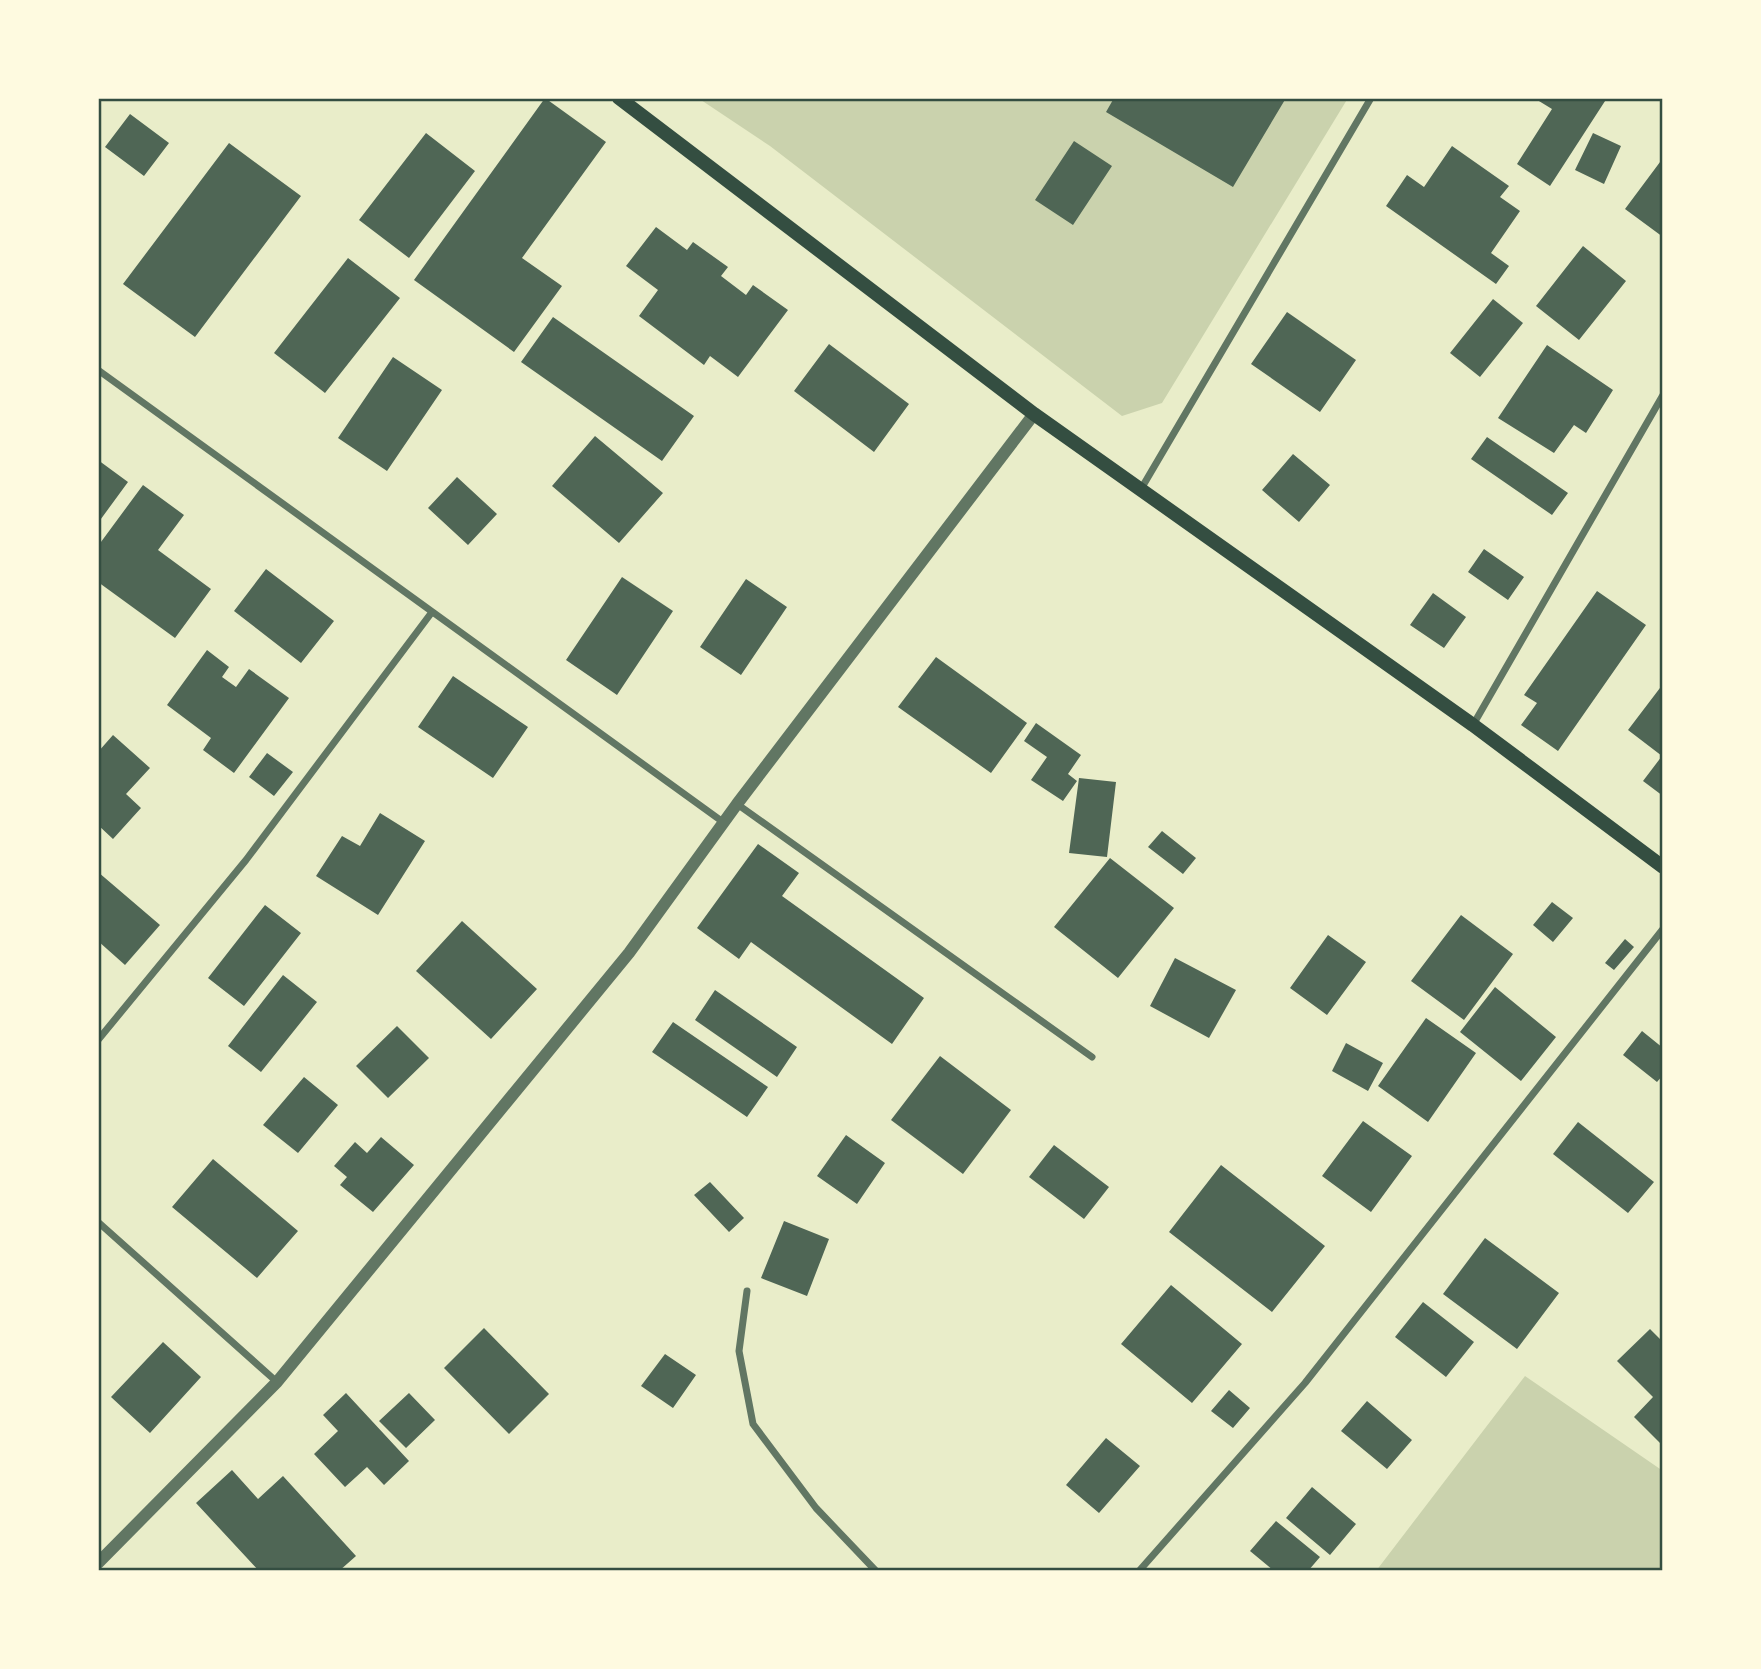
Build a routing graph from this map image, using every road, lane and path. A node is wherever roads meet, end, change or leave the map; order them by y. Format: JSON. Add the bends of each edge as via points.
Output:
{"nodes":[{"id":1,"x":619,"y":98,"type":"edge"},
{"id":2,"x":1371,"y":98,"type":"edge"},
{"id":3,"x":98,"y":370,"type":"edge"},
{"id":4,"x":1663,"y":395,"type":"edge"},
{"id":5,"x":1034,"y":414,"type":"junction"},
{"id":6,"x":1141,"y":489,"type":"junction"},
{"id":7,"x":432,"y":612,"type":"junction"},
{"id":8,"x":1473,"y":725,"type":"junction"},
{"id":9,"x":737,"y":804,"type":"junction"},
{"id":10,"x":723,"y":822,"type":"junction"},
{"id":11,"x":1663,"y":867,"type":"edge"},
{"id":12,"x":1663,"y":929,"type":"edge"},
{"id":13,"x":98,"y":1040,"type":"edge"},
{"id":14,"x":1092,"y":1057,"type":"dead end"},
{"id":15,"x":98,"y":1222,"type":"edge"},
{"id":16,"x":747,"y":1291,"type":"dead end"},
{"id":17,"x":277,"y":1382,"type":"junction"},
{"id":18,"x":98,"y":1563,"type":"edge"},
{"id":19,"x":876,"y":1571,"type":"edge"},
{"id":20,"x":1139,"y":1571,"type":"edge"}],
"edges":[{"from":1,"to":5,"type":"main road"},
{"from":2,"to":6,"type":"street"},
{"from":3,"to":7,"type":"street"},
{"from":4,"to":8,"type":"street"},
{"from":5,"to":6,"type":"main road"},
{"from":5,"to":9,"type":"street"},
{"from":6,"to":8,"type":"main road"},
{"from":7,"to":10,"type":"street"},
{"from":7,"to":13,"type":"street","via":[[246,860]]},
{"from":8,"to":11,"type":"main road"},
{"from":9,"to":10,"type":"street"},
{"from":9,"to":14,"type":"street"},
{"from":10,"to":17,"type":"street","via":[[629,953]]},
{"from":12,"to":20,"type":"street","via":[[1305,1383]]},
{"from":15,"to":17,"type":"street"},
{"from":16,"to":19,"type":"street","via":[[739,1351],[754,1423],[816,1508]]},
{"from":17,"to":18,"type":"street"}]}
